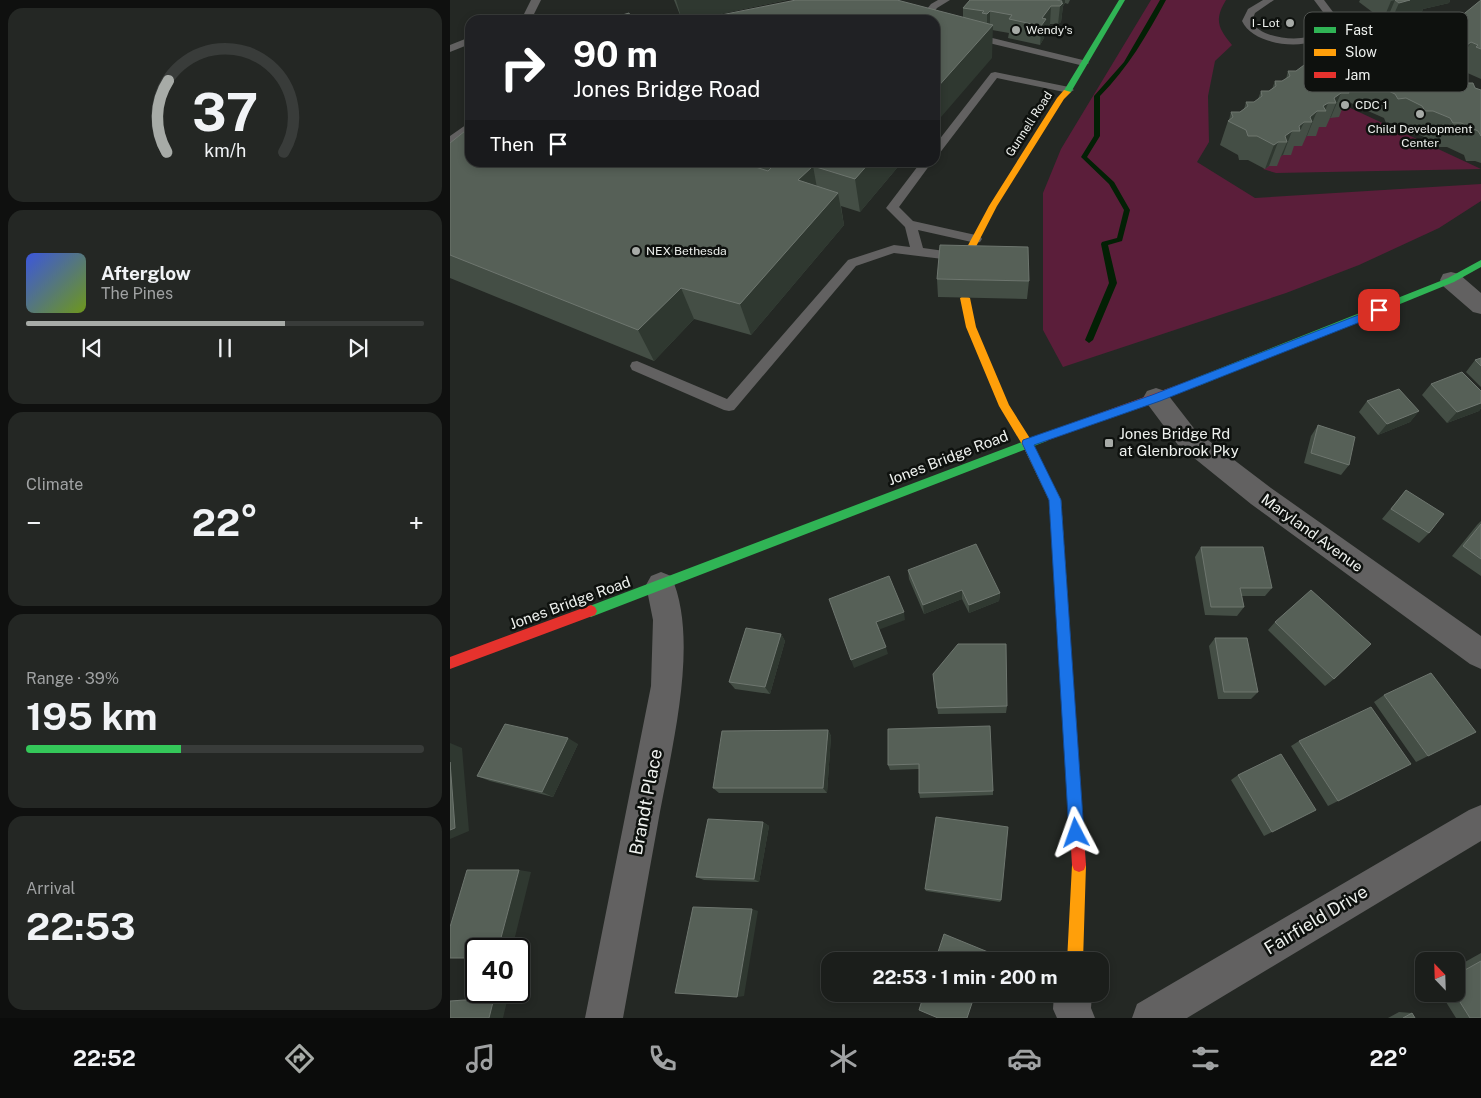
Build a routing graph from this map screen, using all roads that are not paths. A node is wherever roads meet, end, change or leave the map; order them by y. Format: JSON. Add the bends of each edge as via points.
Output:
{"nodes":[{"id":1,"x":536,"y":0,"type":"edge"},
{"id":2,"x":945,"y":0,"type":"edge"},
{"id":3,"x":1122,"y":0,"type":"edge"},
{"id":4,"x":1269,"y":0,"type":"edge"},
{"id":5,"x":1319,"y":0,"type":"edge"},
{"id":6,"x":1329,"y":12,"type":"edge"},
{"id":7,"x":528,"y":15,"type":"edge"},
{"id":8,"x":927,"y":15,"type":"edge"},
{"id":9,"x":940,"y":28,"type":"edge"},
{"id":10,"x":1304,"y":40,"type":"edge"},
{"id":11,"x":465,"y":42,"type":"edge"},
{"id":12,"x":450,"y":49,"type":"edge"},
{"id":13,"x":1084,"y":62,"type":"junction"},
{"id":14,"x":979,"y":72,"type":"edge"},
{"id":15,"x":995,"y":75,"type":"junction"},
{"id":16,"x":1069,"y":90,"type":"junction"},
{"id":17,"x":465,"y":129,"type":"edge"},
{"id":18,"x":450,"y":141,"type":"edge"},
{"id":19,"x":940,"y":146,"type":"edge"},
{"id":20,"x":923,"y":167,"type":"edge"},
{"id":21,"x":911,"y":224,"type":"junction"},
{"id":22,"x":976,"y":239,"type":"junction"},
{"id":23,"x":917,"y":251,"type":"junction"},
{"id":24,"x":966,"y":261,"type":"joint"},
{"id":25,"x":1481,"y":263,"type":"edge"},
{"id":26,"x":1451,"y":280,"type":"junction"},
{"id":27,"x":965,"y":298,"type":"edge"},
{"id":28,"x":1481,"y":306,"type":"edge"},
{"id":29,"x":636,"y":366,"type":"edge"},
{"id":30,"x":1156,"y":398,"type":"junction"},
{"id":31,"x":1027,"y":443,"type":"junction"},
{"id":32,"x":661,"y":586,"type":"junction"},
{"id":33,"x":1481,"y":654,"type":"edge"},
{"id":34,"x":450,"y":663,"type":"edge"},
{"id":35,"x":1481,"y":822,"type":"edge"},
{"id":36,"x":1075,"y":952,"type":"edge"},
{"id":37,"x":1072,"y":1002,"type":"edge"},
{"id":38,"x":604,"y":1018,"type":"edge"},
{"id":39,"x":1076,"y":1018,"type":"edge"},
{"id":40,"x":1151,"y":1018,"type":"edge"}],
"edges":[{"from":1,"to":7,"type":"lane"},
{"from":2,"to":8,"type":"lane"},
{"from":3,"to":13,"type":"street","name":"Gunnell Road"},
{"from":4,"to":10,"type":"lane","via":[[1250,12],[1249,24],[1262,35],[1279,40]]},
{"from":5,"to":6,"type":"lane"},
{"from":9,"to":13,"type":"lane"},
{"from":11,"to":12,"type":"lane"},
{"from":13,"to":16,"type":"street","name":"Gunnell Road"},
{"from":14,"to":15,"type":"lane"},
{"from":15,"to":16,"type":"lane"},
{"from":15,"to":19,"type":"lane"},
{"from":16,"to":22,"type":"street","name":"Gunnell Road","via":[[993,206]]},
{"from":17,"to":18,"type":"lane"},
{"from":20,"to":21,"type":"lane","via":[[892,208]]},
{"from":21,"to":22,"type":"lane"},
{"from":21,"to":23,"type":"lane"},
{"from":22,"to":24,"type":"street","name":"Gunnell Road"},
{"from":23,"to":24,"type":"lane"},
{"from":23,"to":29,"type":"lane","via":[[894,249],[852,263],[729,406]]},
{"from":25,"to":26,"type":"street","name":"Jones Bridge Road"},
{"from":26,"to":28,"type":"street"},
{"from":26,"to":30,"type":"street","name":"Jones Bridge Road"},
{"from":27,"to":31,"type":"street","via":[[971,327],[1004,406]]},
{"from":30,"to":31,"type":"street","name":"Jones Bridge Road"},
{"from":30,"to":33,"type":"street","name":"Maryland Avenue","via":[[1187,438],[1261,496]]},
{"from":31,"to":32,"type":"street","name":"Jones Bridge Road"},
{"from":31,"to":36,"type":"street","via":[[1055,500],[1079,872]]},
{"from":32,"to":34,"type":"street","name":"Jones Bridge Road"},
{"from":32,"to":38,"type":"street","name":"Brandt Place","via":[[668,620],[668,686]]},
{"from":35,"to":40,"type":"street","name":"Fairfield Drive"},
{"from":37,"to":39,"type":"street"}]}
